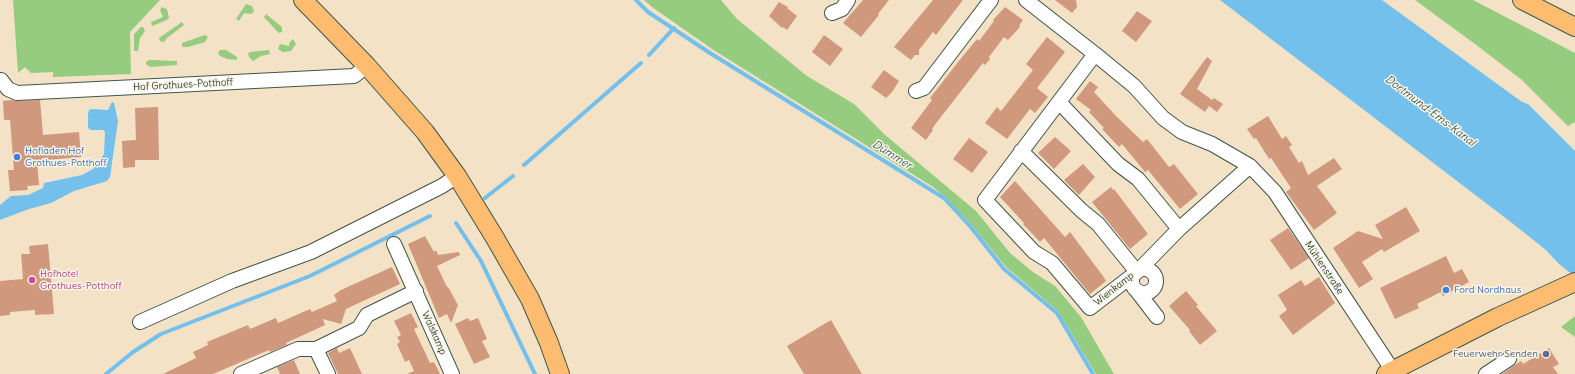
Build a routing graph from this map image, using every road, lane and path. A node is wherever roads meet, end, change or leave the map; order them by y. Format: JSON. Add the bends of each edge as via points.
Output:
{"nodes":[{"id":1,"x":303,"y":0,"type":"edge"},
{"id":2,"x":848,"y":0,"type":"edge"},
{"id":3,"x":991,"y":0,"type":"edge"},
{"id":4,"x":1026,"y":0,"type":"edge"},
{"id":5,"x":1522,"y":0,"type":"edge"},
{"id":6,"x":832,"y":12,"type":"dead end"},
{"id":7,"x":1575,"y":27,"type":"edge"},
{"id":8,"x":1095,"y":54,"type":"junction"},
{"id":9,"x":368,"y":66,"type":"junction"},
{"id":10,"x":1,"y":80,"type":"dead end"},
{"id":11,"x":916,"y":91,"type":"dead end"},
{"id":12,"x":1059,"y":102,"type":"junction"},
{"id":13,"x":1021,"y":151,"type":"junction"},
{"id":14,"x":1250,"y":166,"type":"junction"},
{"id":15,"x":457,"y":176,"type":"junction"},
{"id":16,"x":1179,"y":229,"type":"junction"},
{"id":17,"x":394,"y":244,"type":"dead end"},
{"id":18,"x":1137,"y":272,"type":"junction"},
{"id":19,"x":1575,"y":282,"type":"edge"},
{"id":20,"x":416,"y":291,"type":"junction"},
{"id":21,"x":1137,"y":291,"type":"junction"},
{"id":22,"x":1157,"y":317,"type":"dead end"},
{"id":23,"x":140,"y":322,"type":"dead end"},
{"id":24,"x":316,"y":349,"type":"junction"},
{"id":25,"x":1509,"y":359,"type":"dead end"},
{"id":26,"x":1391,"y":373,"type":"edge"},
{"id":27,"x":241,"y":374,"type":"edge"},
{"id":28,"x":328,"y":374,"type":"edge"},
{"id":29,"x":452,"y":374,"type":"edge"},
{"id":30,"x":560,"y":374,"type":"edge"},
{"id":31,"x":1486,"y":374,"type":"edge"}],
"edges":[{"from":1,"to":9,"type":"main road"},
{"from":2,"to":6,"type":"street","via":[[842,9]]},
{"from":3,"to":11,"type":"street","via":[[924,88]]},
{"from":4,"to":8,"type":"street"},
{"from":5,"to":7,"type":"main road"},
{"from":8,"to":12,"type":"street","name":"Wienkamp"},
{"from":8,"to":14,"type":"street","name":"Mühlenstraße","via":[[1134,86],[1162,118],[1182,132],[1212,144]]},
{"from":9,"to":10,"type":"street","name":"Hof Grothues-Potthoff","via":[[354,76],[17,93],[8,89]]},
{"from":9,"to":15,"type":"main road","via":[[425,132]]},
{"from":12,"to":13,"type":"street","name":"Wienkamp"},
{"from":12,"to":16,"type":"street","via":[[1118,164],[1138,179]]},
{"from":13,"to":18,"type":"street","name":"Wienkamp","via":[[1098,224]]},
{"from":13,"to":18,"type":"street","name":"Wienkamp","via":[[985,200],[1034,252],[1052,263],[1090,308]]},
{"from":14,"to":16,"type":"street"},
{"from":14,"to":26,"type":"street","name":"Mühlenstraße","via":[[1275,192]]},
{"from":15,"to":23,"type":"street","via":[[311,252],[232,281]]},
{"from":15,"to":30,"type":"main road","via":[[530,299]]},
{"from":16,"to":18,"type":"street"},
{"from":17,"to":20,"type":"street","name":"Walskamp"},
{"from":18,"to":21,"type":"street","via":[[1132,284]]},
{"from":18,"to":21,"type":"street","via":[[1150,271],[1155,284],[1150,291]]},
{"from":19,"to":26,"type":"main road","via":[[1498,317]]},
{"from":20,"to":24,"type":"street","via":[[367,316],[359,328]]},
{"from":20,"to":29,"type":"street","name":"Walskamp"},
{"from":21,"to":22,"type":"street","name":"Wienkamp"},
{"from":24,"to":27,"type":"street","via":[[298,349]]},
{"from":24,"to":28,"type":"street"},
{"from":25,"to":31,"type":"street"}]}
